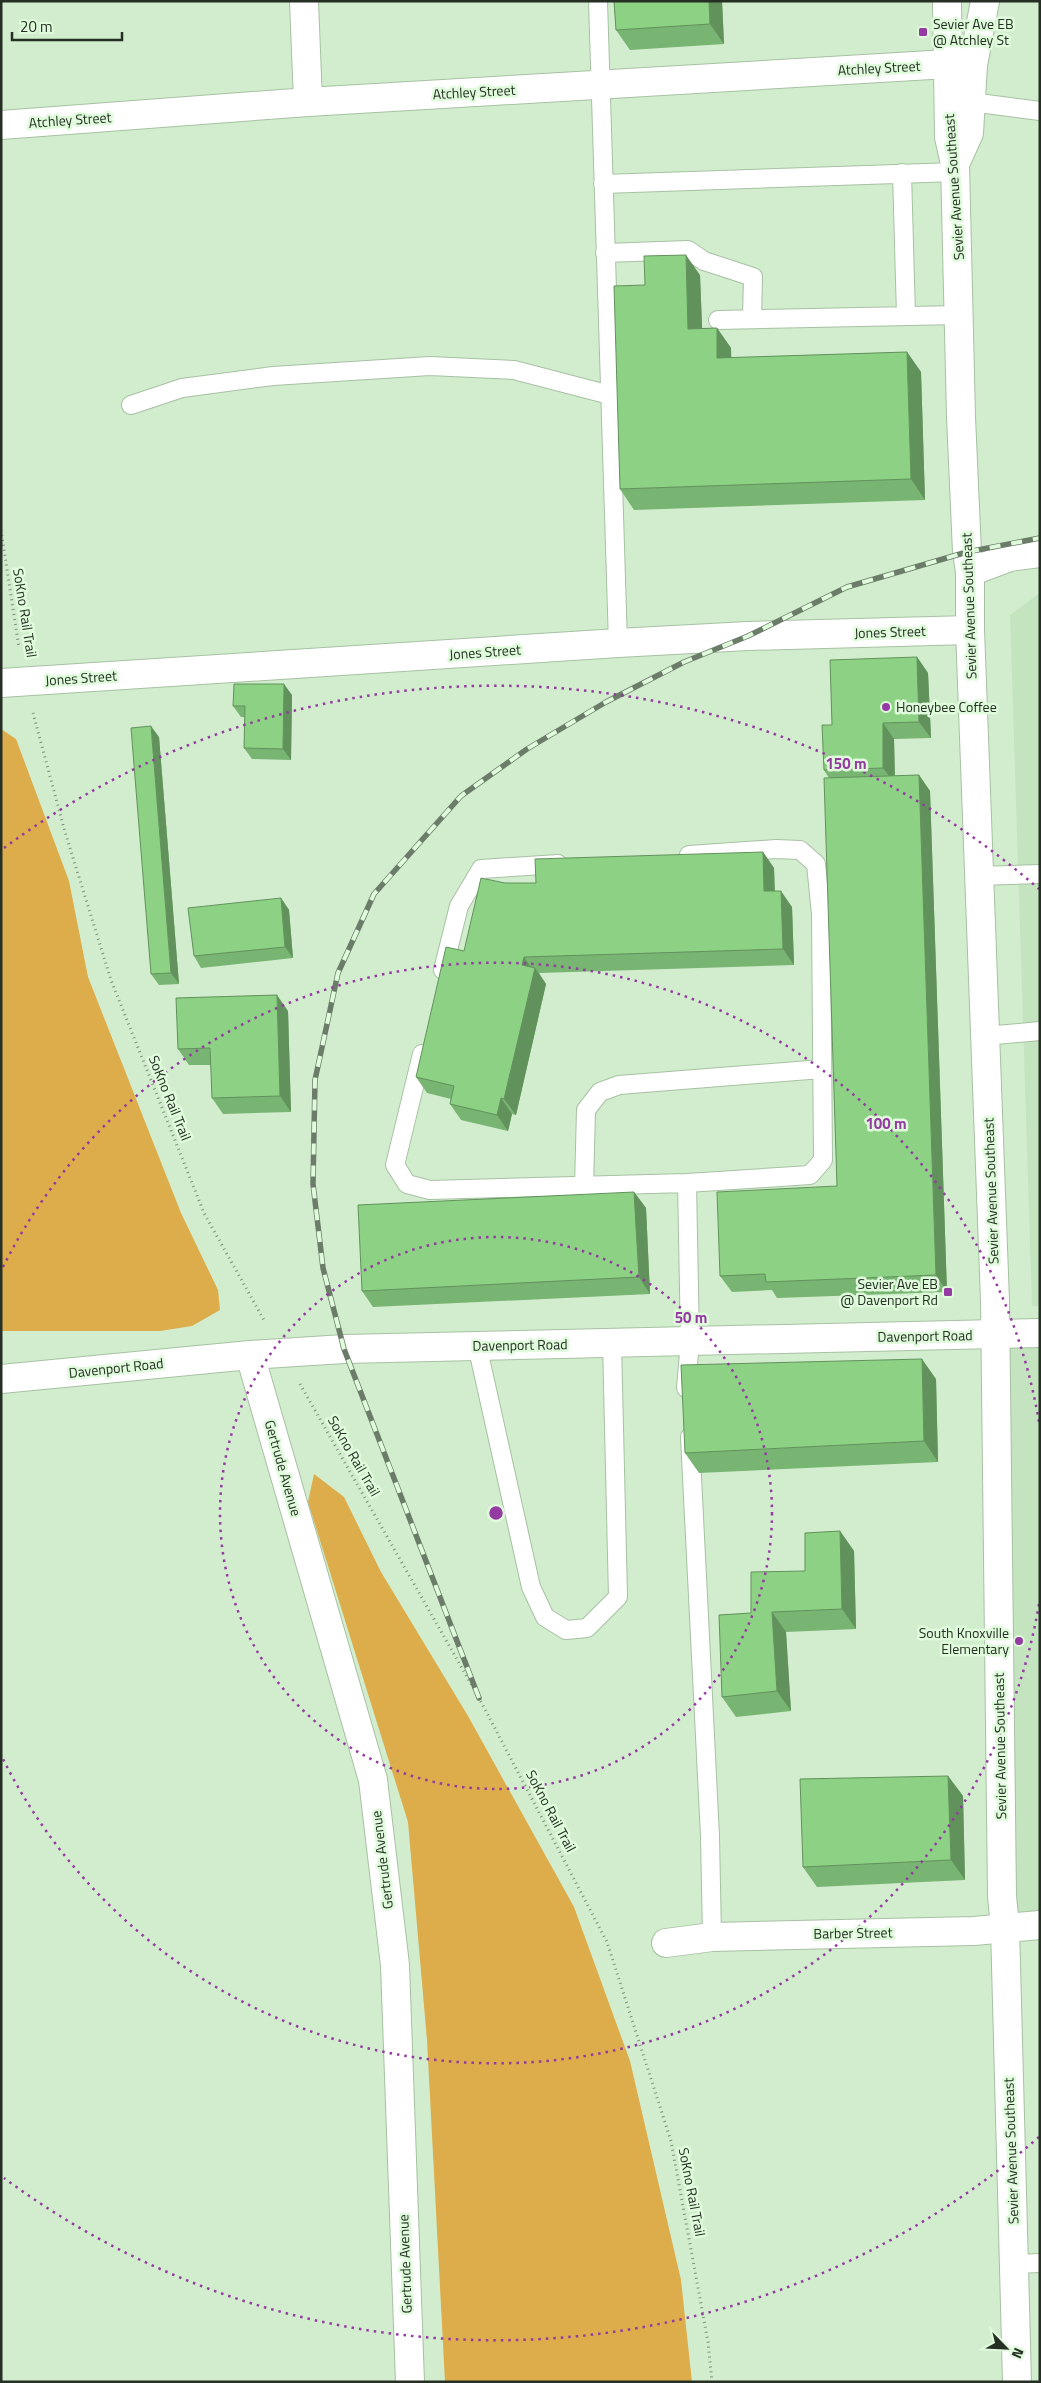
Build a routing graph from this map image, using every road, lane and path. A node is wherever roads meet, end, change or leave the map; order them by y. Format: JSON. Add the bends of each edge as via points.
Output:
{"nodes":[{"id":1,"x":304,"y":1,"type":"edge"},
{"id":2,"x":598,"y":1,"type":"edge"},
{"id":3,"x":947,"y":1,"type":"edge"},
{"id":4,"x":984,"y":1,"type":"edge"},
{"id":5,"x":948,"y":64,"type":"junction"},
{"id":6,"x":600,"y":84,"type":"junction"},
{"id":7,"x":308,"y":102,"type":"junction"},
{"id":8,"x":971,"y":102,"type":"junction"},
{"id":9,"x":1040,"y":110,"type":"edge"},
{"id":10,"x":1,"y":125,"type":"edge"},
{"id":11,"x":955,"y":168,"type":"junction"},
{"id":12,"x":902,"y":173,"type":"junction"},
{"id":13,"x":603,"y":184,"type":"junction"},
{"id":14,"x":606,"y":253,"type":"junction"},
{"id":15,"x":960,"y":315,"type":"junction"},
{"id":16,"x":906,"y":316,"type":"junction"},
{"id":17,"x":752,"y":319,"type":"junction"},
{"id":18,"x":718,"y":320,"type":"dead end"},
{"id":19,"x":610,"y":395,"type":"junction"},
{"id":20,"x":131,"y":405,"type":"dead end"},
{"id":21,"x":1,"y":530,"type":"edge"},
{"id":22,"x":1040,"y":553,"type":"edge"},
{"id":23,"x":970,"y":572,"type":"junction"},
{"id":24,"x":970,"y":630,"type":"junction"},
{"id":25,"x":618,"y":643,"type":"junction"},
{"id":26,"x":13,"y":682,"type":"edge"},
{"id":27,"x":668,"y":857,"type":"edge"},
{"id":28,"x":579,"y":863,"type":"edge"},
{"id":29,"x":1040,"y":874,"type":"edge"},
{"id":30,"x":979,"y":876,"type":"junction"},
{"id":31,"x":440,"y":983,"type":"edge"},
{"id":32,"x":1040,"y":1032,"type":"edge"},
{"id":33,"x":985,"y":1036,"type":"junction"},
{"id":34,"x":426,"y":1040,"type":"edge"},
{"id":35,"x":822,"y":1069,"type":"junction"},
{"id":36,"x":687,"y":1183,"type":"junction"},
{"id":37,"x":584,"y":1187,"type":"junction"},
{"id":38,"x":1040,"y":1333,"type":"edge"},
{"id":39,"x":995,"y":1334,"type":"junction"},
{"id":40,"x":690,"y":1341,"type":"junction"},
{"id":41,"x":612,"y":1343,"type":"junction"},
{"id":42,"x":477,"y":1346,"type":"junction"},
{"id":43,"x":282,"y":1353,"type":"junction"},
{"id":44,"x":250,"y":1355,"type":"junction"},
{"id":45,"x":1,"y":1379,"type":"edge"},
{"id":46,"x":688,"y":1403,"type":"edge"},
{"id":47,"x":689,"y":1423,"type":"edge"},
{"id":48,"x":1040,"y":1926,"type":"edge"},
{"id":49,"x":1005,"y":1927,"type":"junction"},
{"id":50,"x":712,"y":1937,"type":"junction"},
{"id":51,"x":666,"y":1942,"type":"dead end"},
{"id":52,"x":1027,"y":2264,"type":"edge"},
{"id":53,"x":410,"y":2382,"type":"edge"},
{"id":54,"x":712,"y":2382,"type":"edge"},
{"id":55,"x":1017,"y":2382,"type":"edge"}],
"edges":[{"from":1,"to":7,"type":"street"},
{"from":2,"to":6,"type":"lane"},
{"from":3,"to":5,"type":"street","name":"Sevier Avenue Southeast"},
{"from":4,"to":8,"type":"street","via":[[973,65]]},
{"from":5,"to":6,"type":"street","name":"Atchley Street"},
{"from":5,"to":11,"type":"street","name":"Sevier Avenue Southeast","via":[[949,137]]},
{"from":6,"to":7,"type":"street","name":"Atchley Street"},
{"from":6,"to":13,"type":"lane"},
{"from":7,"to":10,"type":"street","name":"Atchley Street"},
{"from":8,"to":9,"type":"lane"},
{"from":8,"to":11,"type":"street","via":[[969,133]]},
{"from":11,"to":12,"type":"lane"},
{"from":11,"to":15,"type":"street","name":"Sevier Avenue Southeast"},
{"from":12,"to":13,"type":"lane"},
{"from":12,"to":16,"type":"lane"},
{"from":13,"to":14,"type":"lane"},
{"from":14,"to":17,"type":"lane","via":[[688,250],[704,261],[753,277]]},
{"from":14,"to":19,"type":"lane"},
{"from":15,"to":16,"type":"lane"},
{"from":15,"to":23,"type":"street","name":"Sevier Avenue Southeast","via":[[961,427]]},
{"from":16,"to":17,"type":"lane"},
{"from":17,"to":18,"type":"lane"},
{"from":19,"to":20,"type":"lane","via":[[514,370],[430,366],[264,377],[182,388]]},
{"from":19,"to":25,"type":"lane"},
{"from":21,"to":26,"type":"path","name":"SoKno Rail Trail"},
{"from":22,"to":23,"type":"street","via":[[1010,556]]},
{"from":23,"to":24,"type":"street","name":"Sevier Avenue Southeast"},
{"from":24,"to":25,"type":"street","name":"Jones Street"},
{"from":24,"to":30,"type":"street","name":"Sevier Avenue Southeast"},
{"from":25,"to":26,"type":"street","name":"Jones Street"},
{"from":26,"to":43,"type":"path","name":"SoKno Rail Trail","via":[[65,832],[111,980],[204,1213]]},
{"from":27,"to":35,"type":"lane","via":[[800,850],[816,864],[821,914]]},
{"from":28,"to":31,"type":"lane","via":[[481,869],[458,906]]},
{"from":29,"to":30,"type":"lane"},
{"from":30,"to":33,"type":"street","name":"Sevier Avenue Southeast"},
{"from":32,"to":33,"type":"lane"},
{"from":33,"to":39,"type":"street","name":"Sevier Avenue Southeast"},
{"from":34,"to":37,"type":"lane","via":[[395,1165],[407,1184],[430,1190]]},
{"from":35,"to":36,"type":"lane","via":[[822,1160],[810,1175]]},
{"from":35,"to":37,"type":"lane","via":[[619,1085],[600,1092],[586,1110]]},
{"from":36,"to":37,"type":"lane"},
{"from":36,"to":40,"type":"lane"},
{"from":38,"to":39,"type":"street","name":"Davenport Road"},
{"from":39,"to":40,"type":"street","name":"Davenport Road"},
{"from":39,"to":49,"type":"street","name":"Sevier Avenue Southeast"},
{"from":40,"to":41,"type":"street","name":"Davenport Road"},
{"from":40,"to":46,"type":"lane","via":[[686,1385]]},
{"from":41,"to":42,"type":"street","name":"Davenport Road"},
{"from":41,"to":42,"type":"lane","via":[[618,1597],[587,1628],[566,1630],[545,1617],[531,1588]]},
{"from":42,"to":43,"type":"street","name":"Davenport Road"},
{"from":43,"to":44,"type":"street","name":"Davenport Road"},
{"from":43,"to":54,"type":"path","name":"SoKno Rail Trail","via":[[479,1698],[607,1942],[671,2141],[708,2342]]},
{"from":44,"to":45,"type":"street","name":"Davenport Road"},
{"from":44,"to":53,"type":"street","name":"Gertrude Avenue","via":[[373,1780],[395,1965]]},
{"from":47,"to":50,"type":"lane","via":[[710,1836]]},
{"from":48,"to":49,"type":"street","name":"Barber Street"},
{"from":49,"to":50,"type":"street","name":"Barber Street"},
{"from":49,"to":52,"type":"street","name":"Sevier Avenue Southeast"},
{"from":50,"to":51,"type":"street","name":"Barber Street"},
{"from":52,"to":55,"type":"street","name":"Sevier Avenue Southeast"}]}
